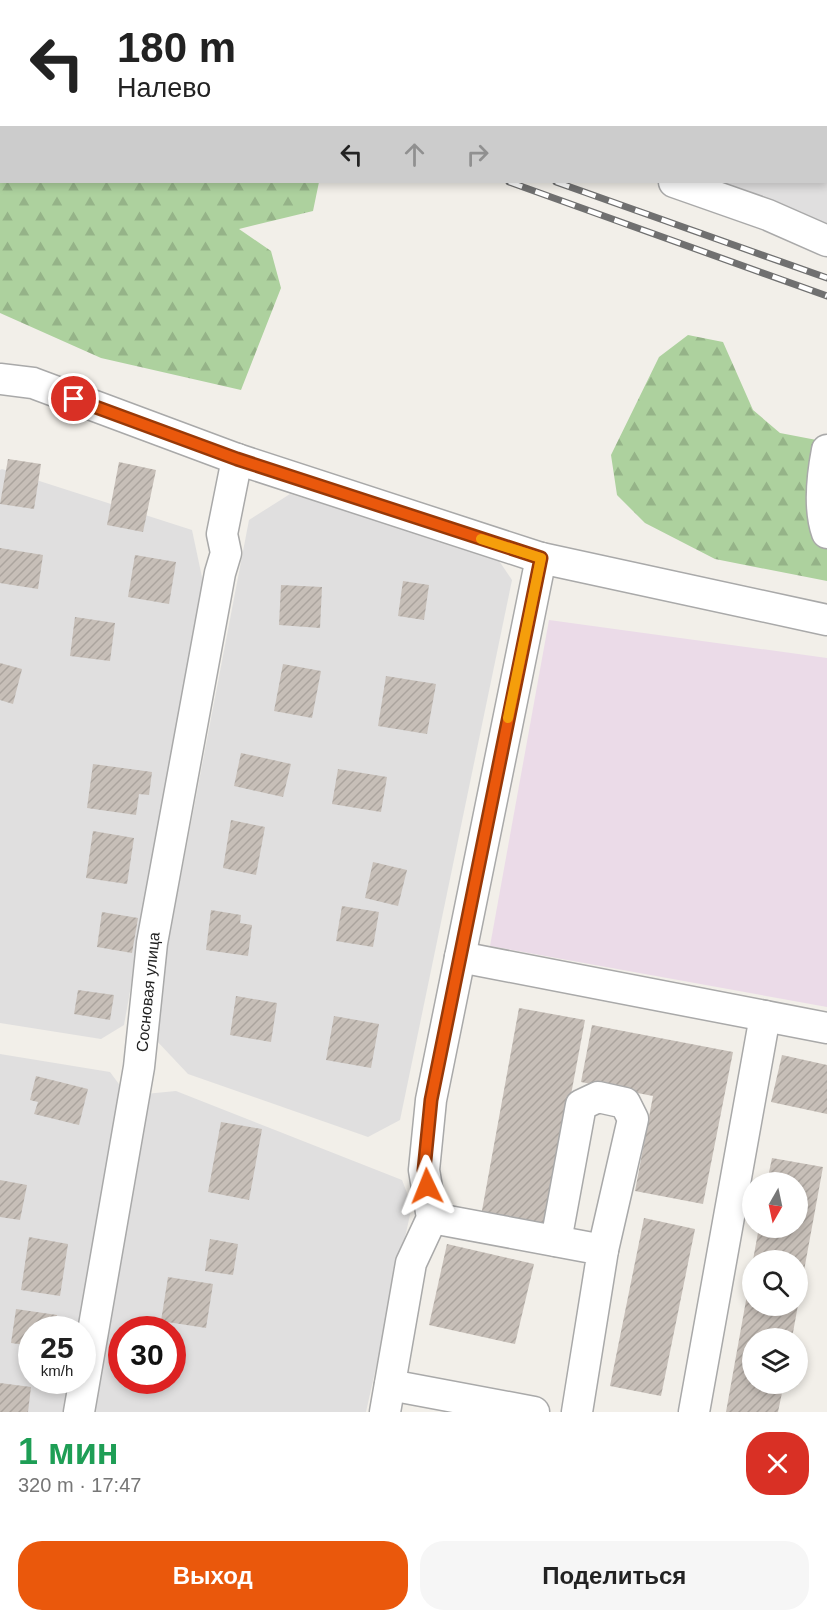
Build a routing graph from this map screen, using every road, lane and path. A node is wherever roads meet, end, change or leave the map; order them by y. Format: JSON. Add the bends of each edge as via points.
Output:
{"nodes":[{"id":1,"x":677,"y":183,"type":"edge"},
{"id":2,"x":827,"y":241,"type":"edge"},
{"id":3,"x":0,"y":379,"type":"edge"},
{"id":4,"x":827,"y":450,"type":"edge"},
{"id":5,"x":237,"y":459,"type":"junction"},
{"id":6,"x":827,"y":533,"type":"edge"},
{"id":7,"x":541,"y":558,"type":"junction"},
{"id":8,"x":827,"y":620,"type":"edge"},
{"id":9,"x":460,"y":957,"type":"junction"},
{"id":10,"x":765,"y":1016,"type":"junction"},
{"id":11,"x":827,"y":1028,"type":"edge"},
{"id":12,"x":432,"y":1218,"type":"junction"},
{"id":13,"x":556,"y":1241,"type":"junction"},
{"id":14,"x":603,"y":1250,"type":"junction"},
{"id":15,"x":387,"y":1398,"type":"edge"},
{"id":16,"x":79,"y":1412,"type":"edge"},
{"id":17,"x":534,"y":1412,"type":"edge"},
{"id":18,"x":577,"y":1412,"type":"edge"},
{"id":19,"x":693,"y":1412,"type":"edge"}],
"edges":[{"from":1,"to":2,"type":"street"},
{"from":3,"to":5,"type":"street","via":[[33,383]]},
{"from":4,"to":6,"type":"street","via":[[823,520]]},
{"from":5,"to":7,"type":"street"},
{"from":5,"to":16,"type":"street","name":"Сосновая улица","via":[[222,534],[226,553],[152,943],[139,1067]]},
{"from":7,"to":8,"type":"street"},
{"from":7,"to":9,"type":"street"},
{"from":9,"to":10,"type":"street"},
{"from":9,"to":12,"type":"street","via":[[431,1100],[424,1170]]},
{"from":10,"to":11,"type":"street"},
{"from":10,"to":19,"type":"street"},
{"from":12,"to":13,"type":"street"},
{"from":12,"to":15,"type":"street","via":[[411,1263]]},
{"from":13,"to":14,"type":"street"},
{"from":13,"to":14,"type":"street","via":[[581,1105],[598,1097],[625,1103],[633,1119]]},
{"from":14,"to":18,"type":"street"},
{"from":15,"to":17,"type":"street"}]}
